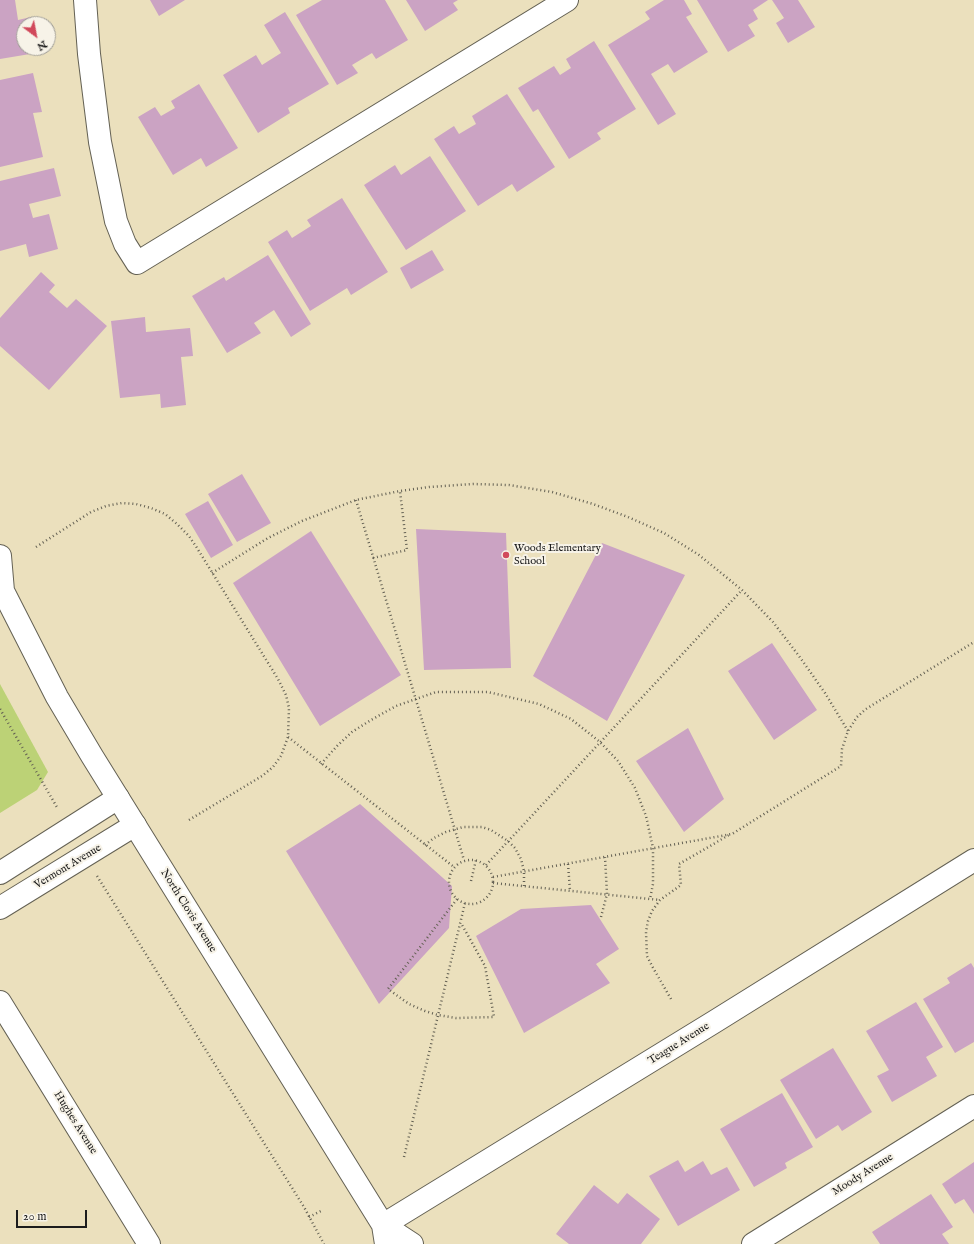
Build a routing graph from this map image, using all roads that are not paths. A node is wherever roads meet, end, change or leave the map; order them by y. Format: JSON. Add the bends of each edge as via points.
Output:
{"nodes":[{"id":1,"x":85,"y":0,"type":"edge"},
{"id":2,"x":567,"y":0,"type":"edge"},
{"id":3,"x":0,"y":556,"type":"edge"},
{"id":4,"x":1,"y":590,"type":"edge"},
{"id":5,"x":118,"y":798,"type":"junction"},
{"id":6,"x":136,"y":825,"type":"junction"},
{"id":7,"x":974,"y":860,"type":"edge"},
{"id":8,"x":0,"y":873,"type":"edge"},
{"id":9,"x":0,"y":908,"type":"edge"},
{"id":10,"x":0,"y":1002,"type":"edge"},
{"id":11,"x":974,"y":1106,"type":"edge"},
{"id":12,"x":384,"y":1235,"type":"edge"},
{"id":13,"x":149,"y":1244,"type":"edge"},
{"id":14,"x":412,"y":1244,"type":"edge"},
{"id":15,"x":752,"y":1244,"type":"edge"}],
"edges":[{"from":1,"to":2,"type":"street","via":[[100,142],[116,221],[125,244],[138,263]]},
{"from":3,"to":4,"type":"street","name":"North Clovis Avenue"},
{"from":4,"to":5,"type":"street","name":"North Clovis Avenue","via":[[57,697]]},
{"from":5,"to":6,"type":"street","name":"North Clovis Avenue"},
{"from":5,"to":8,"type":"street"},
{"from":6,"to":9,"type":"street","name":"Vermont Avenue"},
{"from":6,"to":12,"type":"street","name":"North Clovis Avenue"},
{"from":7,"to":12,"type":"street","name":"Teague Avenue","via":[[714,1022]]},
{"from":10,"to":13,"type":"street","name":"Hughes Avenue"},
{"from":11,"to":15,"type":"street","name":"Moody Avenue"},
{"from":12,"to":14,"type":"street","name":"North Clovis Avenue"}]}
